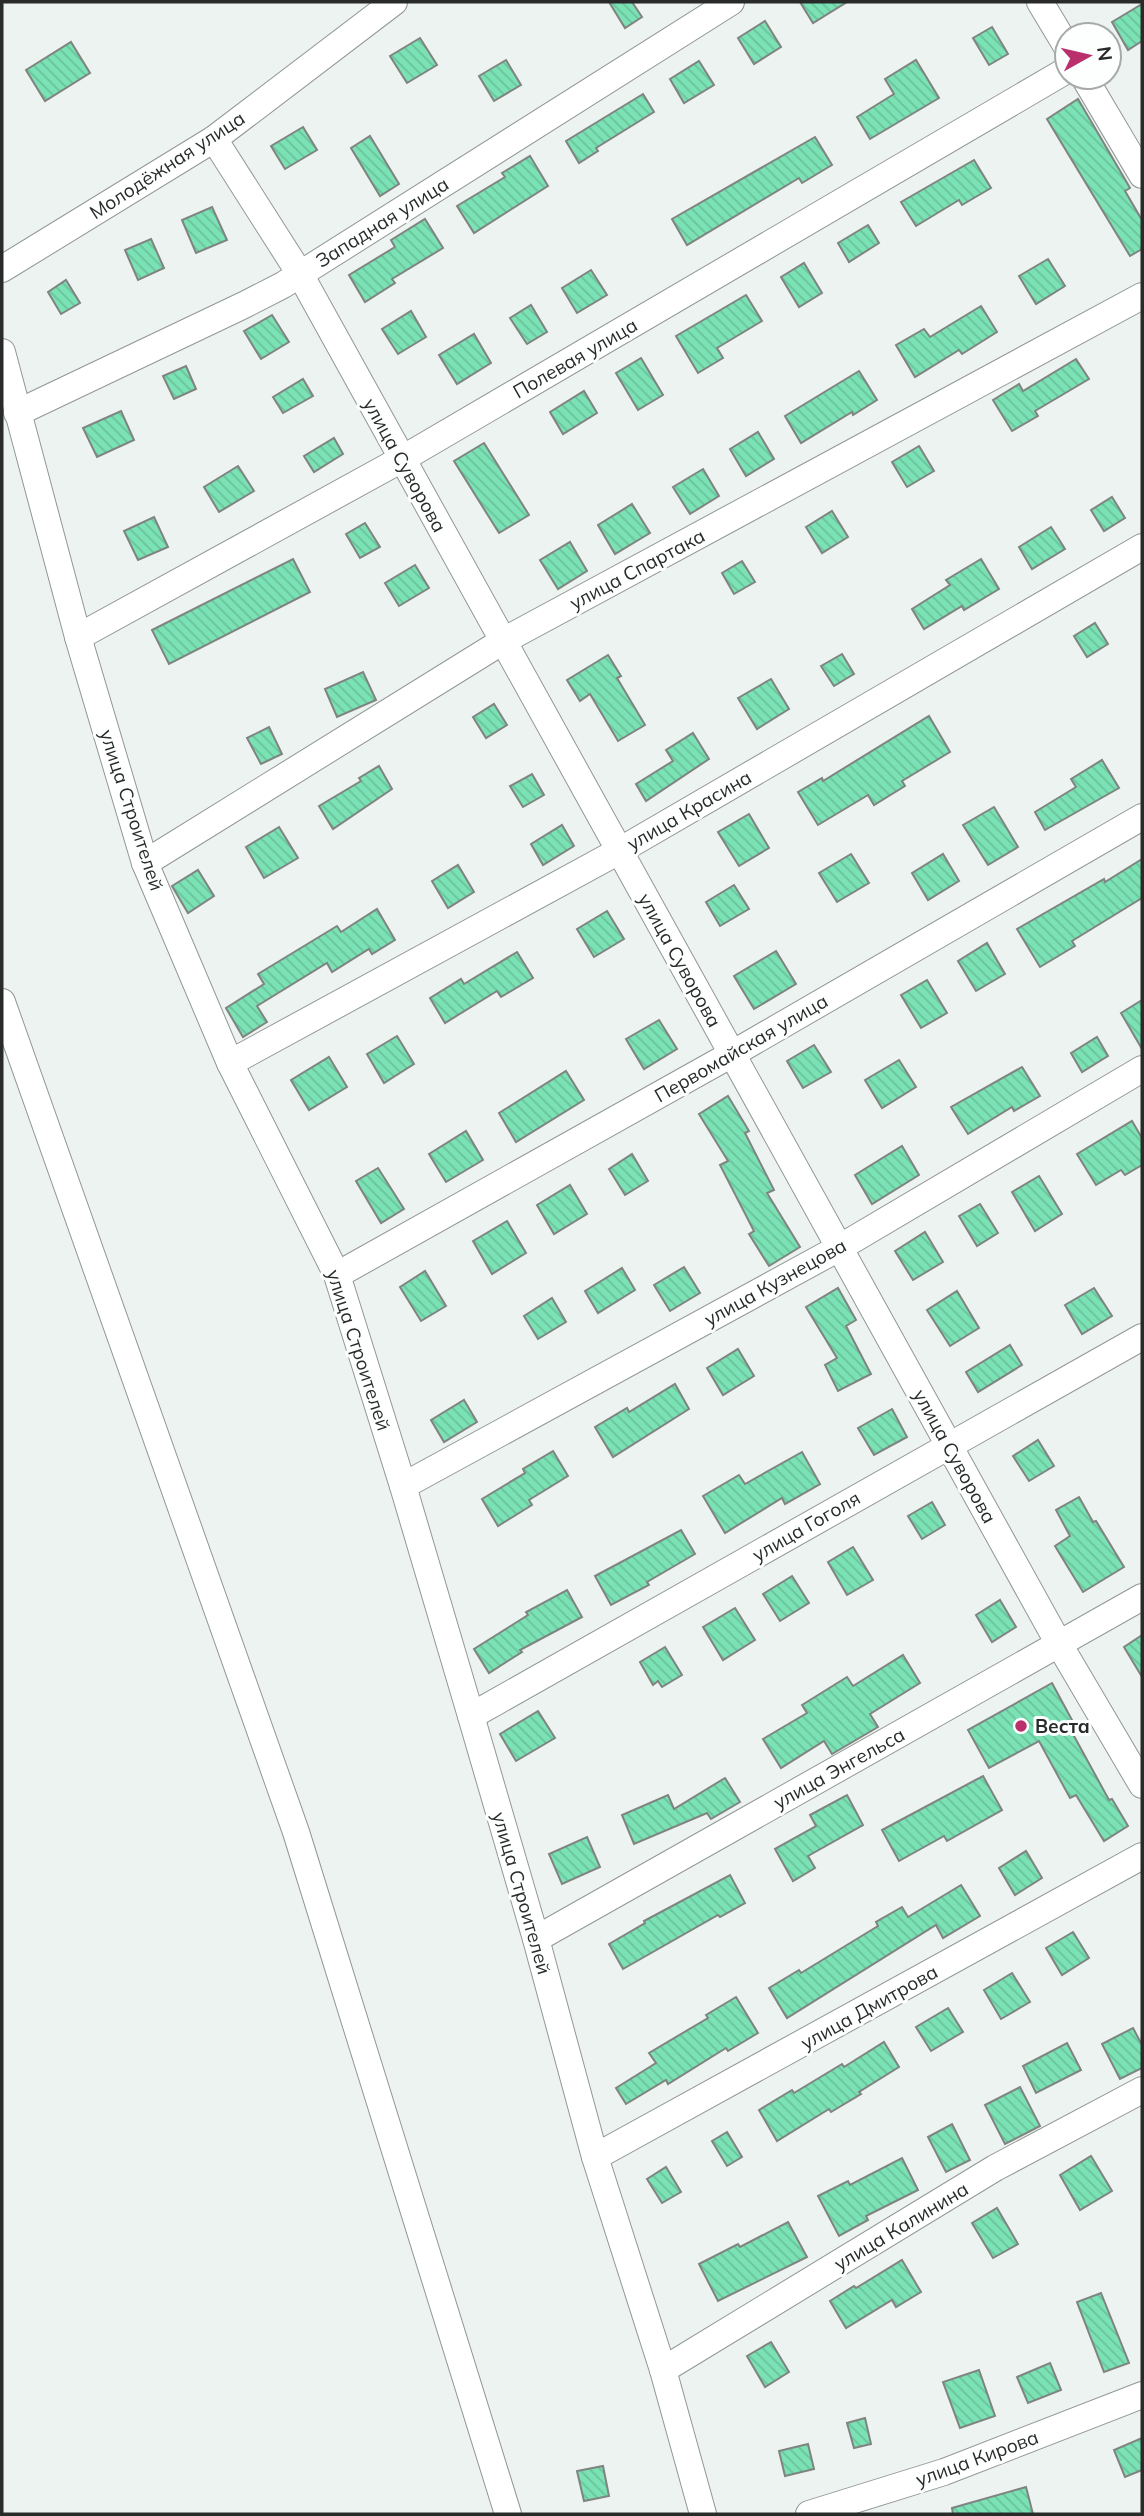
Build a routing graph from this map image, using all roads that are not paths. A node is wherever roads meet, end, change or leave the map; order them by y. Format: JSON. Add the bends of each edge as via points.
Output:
{"nodes":[{"id":1,"x":394,"y":2,"type":"edge"},
{"id":2,"x":730,"y":2,"type":"edge"},
{"id":3,"x":1040,"y":2,"type":"edge"},
{"id":4,"x":1053,"y":24,"type":"edge"},
{"id":5,"x":1053,"y":78,"type":"edge"},
{"id":6,"x":1092,"y":91,"type":"edge"},
{"id":7,"x":214,"y":139,"type":"junction"},
{"id":8,"x":1142,"y":175,"type":"edge"},
{"id":9,"x":2,"y":269,"type":"edge"},
{"id":10,"x":300,"y":274,"type":"junction"},
{"id":11,"x":1142,"y":296,"type":"edge"},
{"id":12,"x":2,"y":352,"type":"edge"},
{"id":13,"x":17,"y":413,"type":"junction"},
{"id":14,"x":402,"y":459,"type":"junction"},
{"id":15,"x":1142,"y":547,"type":"edge"},
{"id":16,"x":78,"y":637,"type":"junction"},
{"id":17,"x":503,"y":641,"type":"junction"},
{"id":18,"x":1142,"y":817,"type":"edge"},
{"id":19,"x":619,"y":851,"type":"junction"},
{"id":20,"x":145,"y":863,"type":"junction"},
{"id":21,"x":2,"y":1002,"type":"edge"},
{"id":22,"x":733,"y":1054,"type":"junction"},
{"id":23,"x":230,"y":1063,"type":"junction"},
{"id":24,"x":1142,"y":1069,"type":"edge"},
{"id":25,"x":839,"y":1248,"type":"junction"},
{"id":26,"x":337,"y":1275,"type":"junction"},
{"id":27,"x":1142,"y":1337,"type":"edge"},
{"id":28,"x":949,"y":1445,"type":"junction"},
{"id":29,"x":403,"y":1486,"type":"junction"},
{"id":30,"x":1142,"y":1597,"type":"edge"},
{"id":31,"x":1059,"y":1644,"type":"junction"},
{"id":32,"x":471,"y":1716,"type":"junction"},
{"id":33,"x":1142,"y":1785,"type":"edge"},
{"id":34,"x":1142,"y":1856,"type":"edge"},
{"id":35,"x":536,"y":1939,"type":"junction"},
{"id":36,"x":1142,"y":2090,"type":"edge"},
{"id":37,"x":595,"y":2157,"type":"junction"},
{"id":38,"x":663,"y":2370,"type":"junction"},
{"id":39,"x":1142,"y":2395,"type":"edge"},
{"id":40,"x":508,"y":2514,"type":"edge"},
{"id":41,"x":702,"y":2514,"type":"edge"},
{"id":42,"x":809,"y":2514,"type":"edge"}],
"edges":[{"from":1,"to":7,"type":"street","name":"Молодёжная улица"},
{"from":2,"to":10,"type":"street","name":"Западная улица"},
{"from":3,"to":4,"type":"street"},
{"from":5,"to":14,"type":"street","name":"Полевая улица"},
{"from":6,"to":8,"type":"street"},
{"from":7,"to":9,"type":"street","name":"Молодёжная улица"},
{"from":7,"to":10,"type":"street","name":"улица Суворова"},
{"from":10,"to":13,"type":"street","name":"Западная улица"},
{"from":10,"to":14,"type":"street","name":"улица Суворова"},
{"from":11,"to":17,"type":"street","name":"улица Спартака"},
{"from":12,"to":13,"type":"street","name":"улица Строителей"},
{"from":13,"to":16,"type":"street","name":"улица Строителей"},
{"from":14,"to":16,"type":"street","name":"Полевая улица"},
{"from":14,"to":17,"type":"street","name":"улица Суворова"},
{"from":15,"to":19,"type":"street","name":"улица Красина"},
{"from":16,"to":20,"type":"street","name":"улица Строителей"},
{"from":17,"to":19,"type":"street","name":"улица Суворова"},
{"from":17,"to":20,"type":"street","name":"улица Спартака"},
{"from":18,"to":22,"type":"street","name":"Первомайская улица"},
{"from":19,"to":22,"type":"street","name":"улица Суворова"},
{"from":19,"to":23,"type":"street","name":"улица Красина"},
{"from":20,"to":23,"type":"street","name":"улица Строителей"},
{"from":21,"to":40,"type":"street","via":[[296,1832]]},
{"from":22,"to":25,"type":"street","name":"улица Суворова"},
{"from":22,"to":26,"type":"street","name":"Первомайская улица"},
{"from":23,"to":26,"type":"street","name":"улица Строителей"},
{"from":24,"to":25,"type":"street","name":"улица Кузнецова"},
{"from":25,"to":28,"type":"street","name":"улица Суворова"},
{"from":25,"to":29,"type":"street","name":"улица Кузнецова"},
{"from":26,"to":29,"type":"street","name":"улица Строителей"},
{"from":27,"to":28,"type":"street","name":"улица Гоголя"},
{"from":28,"to":31,"type":"street","name":"улица Суворова"},
{"from":28,"to":32,"type":"street","name":"улица Гоголя"},
{"from":29,"to":32,"type":"street","name":"улица Строителей"},
{"from":30,"to":31,"type":"street","name":"улица Энгельса"},
{"from":31,"to":33,"type":"street","name":"улица Суворова"},
{"from":31,"to":35,"type":"street","name":"улица Энгельса"},
{"from":32,"to":35,"type":"street","name":"улица Строителей"},
{"from":34,"to":37,"type":"street","name":"улица Дмитрова"},
{"from":35,"to":37,"type":"street","name":"улица Строителей"},
{"from":36,"to":38,"type":"street","name":"улица Калинина","via":[[995,2168]]},
{"from":37,"to":38,"type":"street","name":"улица Строителей"},
{"from":38,"to":41,"type":"street","name":"улица Строителей"},
{"from":39,"to":42,"type":"street","name":"улица Кирова","via":[[944,2472]]}]}
